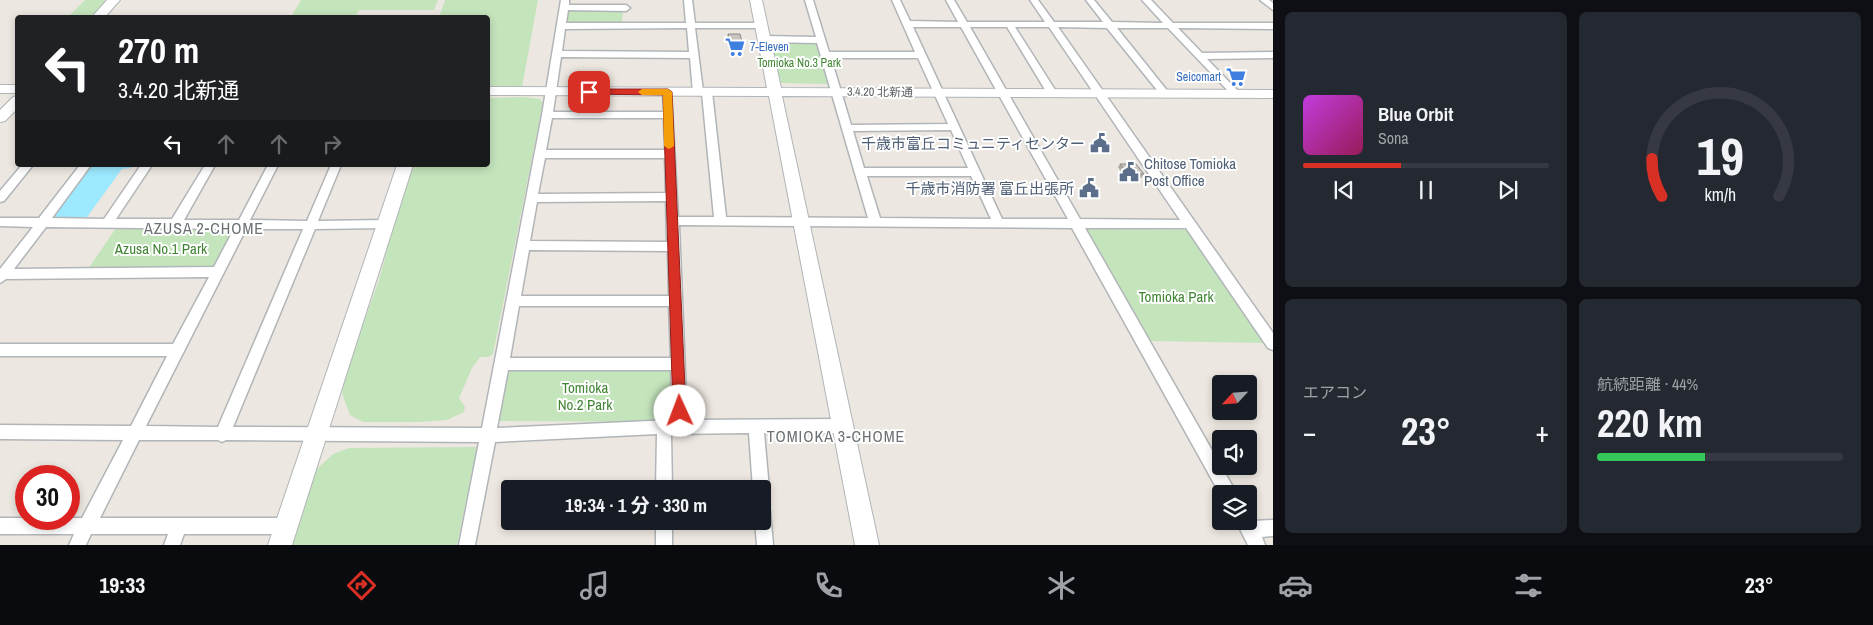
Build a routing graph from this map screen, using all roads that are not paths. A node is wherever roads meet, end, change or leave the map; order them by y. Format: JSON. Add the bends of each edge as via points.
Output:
{"nodes":[{"id":1,"x":114,"y":0,"type":"edge"},
{"id":2,"x":688,"y":0,"type":"edge"},
{"id":3,"x":756,"y":0,"type":"edge"},
{"id":4,"x":809,"y":0,"type":"edge"},
{"id":5,"x":896,"y":0,"type":"edge"},
{"id":6,"x":950,"y":0,"type":"edge"},
{"id":7,"x":1034,"y":0,"type":"edge"},
{"id":8,"x":1090,"y":0,"type":"edge"},
{"id":9,"x":1146,"y":0,"type":"edge"},
{"id":10,"x":1264,"y":0,"type":"edge"},
{"id":11,"x":564,"y":4,"type":"edge"},
{"id":12,"x":626,"y":4,"type":"edge"},
{"id":13,"x":1273,"y":7,"type":"edge"},
{"id":14,"x":100,"y":15,"type":"edge"},
{"id":15,"x":907,"y":24,"type":"junction"},
{"id":16,"x":965,"y":24,"type":"junction"},
{"id":17,"x":1009,"y":24,"type":"junction"},
{"id":18,"x":1051,"y":24,"type":"junction"},
{"id":19,"x":625,"y":25,"type":"junction"},
{"id":20,"x":691,"y":25,"type":"junction"},
{"id":21,"x":1110,"y":25,"type":"junction"},
{"id":22,"x":561,"y":26,"type":"junction"},
{"id":23,"x":1172,"y":26,"type":"junction"},
{"id":24,"x":1273,"y":26,"type":"edge"},
{"id":25,"x":763,"y":32,"type":"junction"},
{"id":26,"x":821,"y":40,"type":"junction"},
{"id":27,"x":557,"y":54,"type":"junction"},
{"id":28,"x":694,"y":55,"type":"junction"},
{"id":29,"x":825,"y":55,"type":"junction"},
{"id":30,"x":922,"y":55,"type":"junction"},
{"id":31,"x":1273,"y":55,"type":"edge"},
{"id":32,"x":1200,"y":56,"type":"junction"},
{"id":33,"x":0,"y":89,"type":"edge"},
{"id":34,"x":15,"y":89,"type":"edge"},
{"id":35,"x":776,"y":91,"type":"junction"},
{"id":36,"x":490,"y":92,"type":"edge"},
{"id":37,"x":550,"y":92,"type":"junction"},
{"id":38,"x":668,"y":92,"type":"junction"},
{"id":39,"x":702,"y":92,"type":"junction"},
{"id":40,"x":836,"y":92,"type":"junction"},
{"id":41,"x":1098,"y":92,"type":"junction"},
{"id":42,"x":939,"y":93,"type":"junction"},
{"id":43,"x":1004,"y":93,"type":"junction"},
{"id":44,"x":1052,"y":93,"type":"junction"},
{"id":45,"x":1164,"y":93,"type":"junction"},
{"id":46,"x":1235,"y":94,"type":"junction"},
{"id":47,"x":1273,"y":94,"type":"edge"},
{"id":48,"x":15,"y":103,"type":"edge"},
{"id":49,"x":547,"y":115,"type":"junction"},
{"id":50,"x":668,"y":115,"type":"junction"},
{"id":51,"x":0,"y":118,"type":"edge"},
{"id":52,"x":955,"y":127,"type":"junction"},
{"id":53,"x":846,"y":128,"type":"junction"},
{"id":54,"x":540,"y":154,"type":"junction"},
{"id":55,"x":670,"y":154,"type":"junction"},
{"id":56,"x":26,"y":167,"type":"edge"},
{"id":57,"x":85,"y":167,"type":"edge"},
{"id":58,"x":146,"y":167,"type":"edge"},
{"id":59,"x":209,"y":167,"type":"edge"},
{"id":60,"x":272,"y":167,"type":"edge"},
{"id":61,"x":335,"y":167,"type":"edge"},
{"id":62,"x":404,"y":167,"type":"edge"},
{"id":63,"x":860,"y":172,"type":"junction"},
{"id":64,"x":976,"y":172,"type":"junction"},
{"id":65,"x":671,"y":197,"type":"junction"},
{"id":66,"x":0,"y":198,"type":"edge"},
{"id":67,"x":532,"y":198,"type":"junction"},
{"id":68,"x":720,"y":220,"type":"junction"},
{"id":69,"x":672,"y":221,"type":"junction"},
{"id":70,"x":0,"y":222,"type":"edge"},
{"id":71,"x":802,"y":222,"type":"junction"},
{"id":72,"x":875,"y":222,"type":"junction"},
{"id":73,"x":998,"y":222,"type":"junction"},
{"id":74,"x":1078,"y":222,"type":"junction"},
{"id":75,"x":43,"y":223,"type":"junction"},
{"id":76,"x":108,"y":223,"type":"junction"},
{"id":77,"x":176,"y":223,"type":"junction"},
{"id":78,"x":242,"y":224,"type":"junction"},
{"id":79,"x":386,"y":224,"type":"junction"},
{"id":80,"x":1190,"y":224,"type":"junction"},
{"id":81,"x":310,"y":225,"type":"junction"},
{"id":82,"x":524,"y":245,"type":"junction"},
{"id":83,"x":673,"y":246,"type":"junction"},
{"id":84,"x":217,"y":272,"type":"junction"},
{"id":85,"x":2,"y":276,"type":"edge"},
{"id":86,"x":514,"y":301,"type":"junction"},
{"id":87,"x":675,"y":301,"type":"junction"},
{"id":88,"x":1273,"y":344,"type":"edge"},
{"id":89,"x":0,"y":350,"type":"edge"},
{"id":90,"x":177,"y":350,"type":"junction"},
{"id":91,"x":502,"y":364,"type":"junction"},
{"id":92,"x":678,"y":364,"type":"junction"},
{"id":93,"x":843,"y":426,"type":"junction"},
{"id":94,"x":664,"y":427,"type":"junction"},
{"id":95,"x":680,"y":427,"type":"junction"},
{"id":96,"x":756,"y":427,"type":"junction"},
{"id":97,"x":0,"y":432,"type":"edge"},
{"id":98,"x":134,"y":434,"type":"junction"},
{"id":99,"x":222,"y":434,"type":"junction"},
{"id":100,"x":316,"y":435,"type":"junction"},
{"id":101,"x":489,"y":435,"type":"junction"},
{"id":102,"x":664,"y":480,"type":"edge"},
{"id":103,"x":760,"y":480,"type":"edge"},
{"id":104,"x":1224,"y":485,"type":"edge"},
{"id":105,"x":0,"y":526,"type":"edge"},
{"id":106,"x":286,"y":526,"type":"junction"},
{"id":107,"x":1257,"y":526,"type":"edge"},
{"id":108,"x":86,"y":527,"type":"junction"},
{"id":109,"x":179,"y":527,"type":"junction"},
{"id":110,"x":1273,"y":528,"type":"edge"},
{"id":111,"x":664,"y":530,"type":"edge"},
{"id":112,"x":764,"y":530,"type":"edge"},
{"id":113,"x":1249,"y":530,"type":"edge"},
{"id":114,"x":77,"y":545,"type":"edge"},
{"id":115,"x":172,"y":545,"type":"edge"},
{"id":116,"x":280,"y":545,"type":"edge"},
{"id":117,"x":467,"y":545,"type":"edge"},
{"id":118,"x":664,"y":545,"type":"edge"},
{"id":119,"x":765,"y":545,"type":"edge"},
{"id":120,"x":867,"y":545,"type":"edge"},
{"id":121,"x":1257,"y":545,"type":"edge"}],
"edges":[{"from":1,"to":14,"type":"street"},
{"from":2,"to":20,"type":"street"},
{"from":3,"to":25,"type":"street"},
{"from":4,"to":26,"type":"street"},
{"from":5,"to":15,"type":"street"},
{"from":6,"to":16,"type":"street"},
{"from":7,"to":18,"type":"street"},
{"from":8,"to":21,"type":"street"},
{"from":9,"to":23,"type":"street"},
{"from":10,"to":13,"type":"street"},
{"from":11,"to":12,"type":"street"},
{"from":11,"to":22,"type":"street"},
{"from":12,"to":19,"type":"street"},
{"from":15,"to":16,"type":"street"},
{"from":15,"to":30,"type":"street"},
{"from":16,"to":17,"type":"street"},
{"from":16,"to":43,"type":"street"},
{"from":17,"to":18,"type":"street"},
{"from":17,"to":44,"type":"street"},
{"from":18,"to":21,"type":"street"},
{"from":18,"to":41,"type":"street"},
{"from":19,"to":20,"type":"street"},
{"from":19,"to":22,"type":"street"},
{"from":20,"to":25,"type":"street"},
{"from":20,"to":28,"type":"street"},
{"from":21,"to":23,"type":"street"},
{"from":21,"to":45,"type":"street"},
{"from":22,"to":27,"type":"street"},
{"from":23,"to":24,"type":"street"},
{"from":23,"to":32,"type":"street"},
{"from":25,"to":26,"type":"street"},
{"from":25,"to":35,"type":"street"},
{"from":26,"to":29,"type":"street"},
{"from":27,"to":28,"type":"street"},
{"from":27,"to":37,"type":"street"},
{"from":28,"to":39,"type":"street"},
{"from":29,"to":30,"type":"street"},
{"from":29,"to":40,"type":"street"},
{"from":30,"to":42,"type":"street"},
{"from":31,"to":32,"type":"street"},
{"from":32,"to":46,"type":"street"},
{"from":33,"to":34,"type":"street"},
{"from":35,"to":39,"type":"street","name":"3.4.20 北新通"},
{"from":35,"to":40,"type":"street","name":"3.4.20 北新通"},
{"from":35,"to":71,"type":"street"},
{"from":36,"to":37,"type":"street","name":"3.4.20 北新通"},
{"from":37,"to":38,"type":"street","name":"3.4.20 北新通"},
{"from":37,"to":49,"type":"street"},
{"from":38,"to":39,"type":"street","name":"3.4.20 北新通"},
{"from":38,"to":50,"type":"street"},
{"from":39,"to":68,"type":"street"},
{"from":40,"to":42,"type":"street","name":"3.4.20 北新通"},
{"from":40,"to":53,"type":"street"},
{"from":41,"to":44,"type":"street","name":"3.4.20 北新通"},
{"from":41,"to":45,"type":"street","name":"3.4.20 北新通"},
{"from":41,"to":80,"type":"street"},
{"from":42,"to":43,"type":"street","name":"3.4.20 北新通"},
{"from":42,"to":52,"type":"street"},
{"from":43,"to":44,"type":"street","name":"3.4.20 北新通"},
{"from":43,"to":74,"type":"street"},
{"from":45,"to":46,"type":"street","name":"3.4.20 北新通"},
{"from":46,"to":47,"type":"street","name":"3.4.20 北新通"},
{"from":48,"to":51,"type":"street"},
{"from":49,"to":50,"type":"street"},
{"from":49,"to":54,"type":"street"},
{"from":50,"to":55,"type":"street"},
{"from":52,"to":53,"type":"street"},
{"from":52,"to":64,"type":"street"},
{"from":53,"to":63,"type":"street"},
{"from":54,"to":55,"type":"street"},
{"from":54,"to":67,"type":"street"},
{"from":55,"to":65,"type":"street"},
{"from":56,"to":66,"type":"street"},
{"from":57,"to":75,"type":"street"},
{"from":58,"to":76,"type":"street"},
{"from":59,"to":77,"type":"street"},
{"from":60,"to":78,"type":"street"},
{"from":61,"to":81,"type":"street"},
{"from":62,"to":79,"type":"street"},
{"from":63,"to":64,"type":"street"},
{"from":63,"to":72,"type":"street"},
{"from":64,"to":73,"type":"street"},
{"from":65,"to":67,"type":"street"},
{"from":65,"to":69,"type":"street"},
{"from":67,"to":82,"type":"street"},
{"from":68,"to":69,"type":"street"},
{"from":68,"to":71,"type":"street"},
{"from":69,"to":83,"type":"street"},
{"from":70,"to":75,"type":"street"},
{"from":71,"to":72,"type":"street"},
{"from":71,"to":93,"type":"street"},
{"from":72,"to":73,"type":"street"},
{"from":73,"to":74,"type":"street"},
{"from":74,"to":80,"type":"street"},
{"from":74,"to":104,"type":"street"},
{"from":75,"to":76,"type":"street"},
{"from":75,"to":85,"type":"street"},
{"from":76,"to":77,"type":"street"},
{"from":77,"to":78,"type":"street"},
{"from":78,"to":81,"type":"street"},
{"from":78,"to":84,"type":"street"},
{"from":79,"to":81,"type":"street"},
{"from":79,"to":100,"type":"street"},
{"from":80,"to":88,"type":"street"},
{"from":81,"to":99,"type":"street"},
{"from":82,"to":83,"type":"street"},
{"from":82,"to":86,"type":"street"},
{"from":83,"to":87,"type":"street"},
{"from":84,"to":85,"type":"street"},
{"from":84,"to":90,"type":"street"},
{"from":86,"to":87,"type":"street"},
{"from":86,"to":91,"type":"street"},
{"from":87,"to":92,"type":"street"},
{"from":89,"to":90,"type":"street"},
{"from":90,"to":98,"type":"street"},
{"from":91,"to":92,"type":"street"},
{"from":91,"to":101,"type":"street"},
{"from":92,"to":95,"type":"street"},
{"from":93,"to":96,"type":"street"},
{"from":93,"to":120,"type":"street"},
{"from":94,"to":95,"type":"street"},
{"from":94,"to":101,"type":"street"},
{"from":94,"to":102,"type":"street"},
{"from":95,"to":96,"type":"street"},
{"from":96,"to":103,"type":"street"},
{"from":97,"to":98,"type":"street"},
{"from":98,"to":99,"type":"street"},
{"from":98,"to":108,"type":"street"},
{"from":99,"to":100,"type":"street"},
{"from":100,"to":101,"type":"street"},
{"from":100,"to":106,"type":"street"},
{"from":101,"to":117,"type":"street"},
{"from":105,"to":108,"type":"street"},
{"from":106,"to":109,"type":"street"},
{"from":106,"to":116,"type":"street"},
{"from":107,"to":110,"type":"street"},
{"from":108,"to":109,"type":"street"},
{"from":108,"to":114,"type":"street"},
{"from":109,"to":115,"type":"street"},
{"from":111,"to":118,"type":"street"},
{"from":112,"to":119,"type":"street"},
{"from":113,"to":121,"type":"street"}]}
